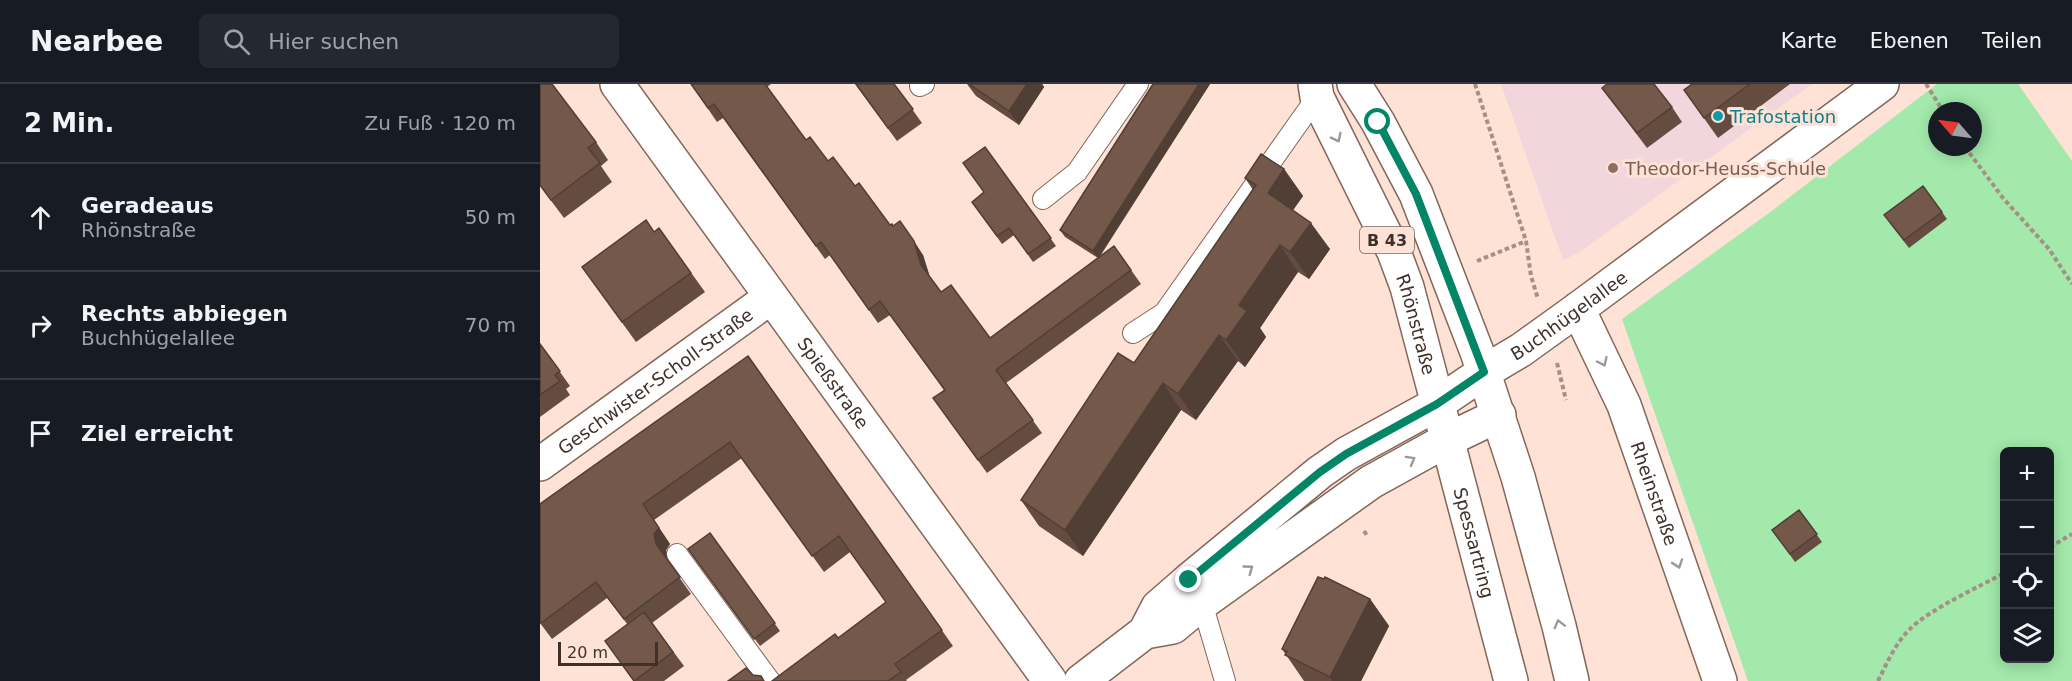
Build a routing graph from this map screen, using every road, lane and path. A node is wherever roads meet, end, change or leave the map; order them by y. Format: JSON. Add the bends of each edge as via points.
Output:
{"nodes":[{"id":1,"x":617,"y":84,"type":"edge"},
{"id":2,"x":1138,"y":84,"type":"edge"},
{"id":3,"x":1354,"y":84,"type":"edge"},
{"id":4,"x":1476,"y":84,"type":"edge"},
{"id":5,"x":1926,"y":84,"type":"edge"},
{"id":6,"x":1874,"y":86,"type":"edge"},
{"id":7,"x":1316,"y":90,"type":"edge"},
{"id":8,"x":1937,"y":102,"type":"edge"},
{"id":9,"x":1972,"y":156,"type":"edge"},
{"id":10,"x":1043,"y":199,"type":"dead end"},
{"id":11,"x":1526,"y":241,"type":"junction"},
{"id":12,"x":1468,"y":264,"type":"dead end"},
{"id":13,"x":1531,"y":276,"type":"dead end"},
{"id":14,"x":2072,"y":284,"type":"edge"},
{"id":15,"x":771,"y":297,"type":"junction"},
{"id":16,"x":1578,"y":309,"type":"junction"},
{"id":17,"x":1133,"y":333,"type":"dead end"},
{"id":18,"x":1559,"y":369,"type":"dead end"},
{"id":19,"x":1484,"y":372,"type":"junction"},
{"id":20,"x":1566,"y":400,"type":"dead end"},
{"id":21,"x":1437,"y":404,"type":"junction"},
{"id":22,"x":1498,"y":415,"type":"junction"},
{"id":23,"x":1447,"y":440,"type":"junction"},
{"id":24,"x":540,"y":464,"type":"edge"},
{"id":25,"x":1364,"y":531,"type":"dead end"},
{"id":26,"x":2072,"y":534,"type":"edge"},
{"id":27,"x":1368,"y":537,"type":"dead end"},
{"id":28,"x":2054,"y":544,"type":"edge"},
{"id":29,"x":677,"y":554,"type":"dead end"},
{"id":30,"x":2000,"y":575,"type":"edge"},
{"id":31,"x":1202,"y":603,"type":"junction"},
{"id":32,"x":1145,"y":632,"type":"junction"},
{"id":33,"x":771,"y":681,"type":"edge"},
{"id":34,"x":1050,"y":681,"type":"edge"},
{"id":35,"x":1081,"y":681,"type":"edge"},
{"id":36,"x":1225,"y":681,"type":"edge"},
{"id":37,"x":1511,"y":681,"type":"edge"},
{"id":38,"x":1572,"y":681,"type":"edge"},
{"id":39,"x":1720,"y":681,"type":"edge"},
{"id":40,"x":1878,"y":681,"type":"edge"}],
"edges":[{"from":1,"to":15,"type":"street","name":"Spießstraße"},
{"from":2,"to":10,"type":"lane","via":[[1077,172]]},
{"from":3,"to":19,"type":"street","number":"B 43","via":[[1416,194]]},
{"from":4,"to":11,"type":"path"},
{"from":5,"to":8,"type":"path"},
{"from":6,"to":16,"type":"street","name":"Buchhügelallee"},
{"from":7,"to":17,"type":"lane","via":[[1164,313]]},
{"from":7,"to":21,"type":"street","name":"Rhönstraße","number":"B 43","one_way":true,"via":[[1394,252],[1407,286]]},
{"from":9,"to":14,"type":"path","via":[[2049,249]]},
{"from":11,"to":12,"type":"path"},
{"from":11,"to":13,"type":"path"},
{"from":15,"to":24,"type":"street","name":"Geschwister-Scholl-Straße"},
{"from":15,"to":34,"type":"street","name":"Spießstraße"},
{"from":16,"to":19,"type":"street","name":"Buchhügelallee"},
{"from":16,"to":39,"type":"street","name":"Rheinstraße","one_way":true,"via":[[1624,405]]},
{"from":18,"to":20,"type":"path"},
{"from":19,"to":21,"type":"street","name":"Buchhügelallee"},
{"from":19,"to":22,"type":"street","number":"B 43"},
{"from":21,"to":23,"type":"street","name":"Spessartring","number":"B 43"},
{"from":21,"to":32,"type":"street","name":"Buchhügelallee","via":[[1320,472],[1158,607]]},
{"from":22,"to":23,"type":"street","name":"Buchhügelallee"},
{"from":38,"to":22,"type":"street","number":"B 43","one_way":true},
{"from":31,"to":23,"type":"street","name":"Buchhügelallee","one_way":true,"via":[[1371,482]]},
{"from":23,"to":37,"type":"street","name":"Spessartring","number":"B 43"},
{"from":25,"to":27,"type":"path"},
{"from":26,"to":28,"type":"path"},
{"from":29,"to":33,"type":"lane"},
{"from":30,"to":40,"type":"path","via":[[1910,628],[1890,654]]},
{"from":31,"to":32,"type":"street","name":"Buchhügelallee","via":[[1173,627]]},
{"from":31,"to":36,"type":"lane"},
{"from":32,"to":35,"type":"street","name":"Buchhügelallee"}]}
